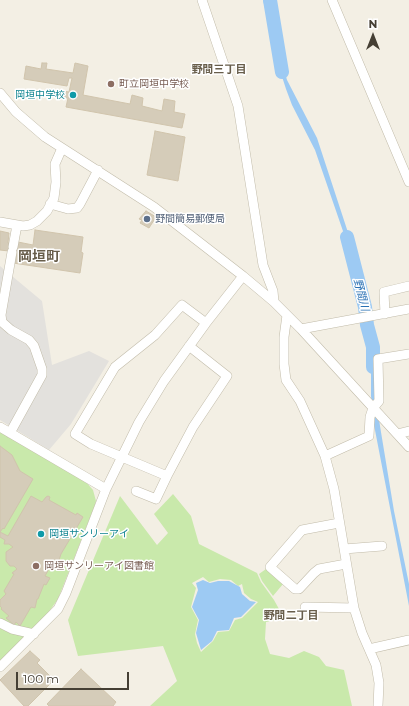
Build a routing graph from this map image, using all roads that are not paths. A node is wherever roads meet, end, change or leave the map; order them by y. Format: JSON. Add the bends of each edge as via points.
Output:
{"nodes":[{"id":1,"x":202,"y":0,"type":"edge"},
{"id":2,"x":332,"y":0,"type":"edge"},
{"id":3,"x":0,"y":93,"type":"edge"},
{"id":4,"x":62,"y":148,"type":"junction"},
{"id":5,"x":98,"y":170,"type":"junction"},
{"id":6,"x":409,"y":182,"type":"edge"},
{"id":7,"x":50,"y":204,"type":"junction"},
{"id":8,"x":0,"y":222,"type":"edge"},
{"id":9,"x":16,"y":225,"type":"junction"},
{"id":10,"x":243,"y":276,"type":"junction"},
{"id":11,"x":409,"y":286,"type":"edge"},
{"id":12,"x":274,"y":302,"type":"junction"},
{"id":13,"x":409,"y":309,"type":"edge"},
{"id":14,"x":385,"y":314,"type":"junction"},
{"id":15,"x":287,"y":315,"type":"junction"},
{"id":16,"x":206,"y":322,"type":"junction"},
{"id":17,"x":301,"y":328,"type":"junction"},
{"id":18,"x":188,"y":346,"type":"junction"},
{"id":19,"x":409,"y":354,"type":"edge"},
{"id":20,"x":372,"y":408,"type":"junction"},
{"id":21,"x":0,"y":427,"type":"edge"},
{"id":22,"x":409,"y":432,"type":"edge"},
{"id":23,"x":10,"y":433,"type":"junction"},
{"id":24,"x":397,"y":434,"type":"junction"},
{"id":25,"x":409,"y":447,"type":"edge"},
{"id":26,"x":325,"y":456,"type":"junction"},
{"id":27,"x":121,"y":457,"type":"junction"},
{"id":28,"x":167,"y":476,"type":"junction"},
{"id":29,"x":106,"y":489,"type":"junction"},
{"id":30,"x":136,"y":491,"type":"dead end"},
{"id":31,"x":339,"y":523,"type":"junction"},
{"id":32,"x":382,"y":546,"type":"dead end"},
{"id":33,"x":344,"y":549,"type":"junction"},
{"id":34,"x":346,"y":564,"type":"junction"},
{"id":35,"x":305,"y":607,"type":"dead end"},
{"id":36,"x":354,"y":608,"type":"junction"},
{"id":37,"x":0,"y":623,"type":"edge"},
{"id":38,"x":34,"y":634,"type":"junction"},
{"id":39,"x":409,"y":640,"type":"edge"},
{"id":40,"x":369,"y":649,"type":"junction"},
{"id":41,"x":0,"y":668,"type":"edge"},
{"id":42,"x":378,"y":706,"type":"edge"}],
"edges":[{"from":1,"to":12,"type":"street","via":[[242,122],[263,265],[273,291]]},
{"from":2,"to":6,"type":"street"},
{"from":3,"to":4,"type":"street","via":[[16,112]]},
{"from":4,"to":5,"type":"street"},
{"from":4,"to":7,"type":"street","via":[[56,164],[54,198]]},
{"from":5,"to":7,"type":"street","via":[[77,208],[68,209]]},
{"from":5,"to":10,"type":"street","via":[[154,207]]},
{"from":7,"to":9,"type":"street","via":[[37,221],[30,225]]},
{"from":8,"to":9,"type":"street"},
{"from":9,"to":23,"type":"street","via":[[2,322],[34,346],[42,376]]},
{"from":10,"to":12,"type":"street"},
{"from":10,"to":16,"type":"street"},
{"from":11,"to":14,"type":"street","via":[[384,292]]},
{"from":12,"to":15,"type":"street"},
{"from":13,"to":14,"type":"street"},
{"from":14,"to":17,"type":"street"},
{"from":15,"to":17,"type":"street"},
{"from":15,"to":26,"type":"street","via":[[284,337],[286,380],[300,401]]},
{"from":16,"to":18,"type":"street"},
{"from":16,"to":27,"type":"street","via":[[182,305],[155,335],[115,367],[75,434]]},
{"from":17,"to":20,"type":"street"},
{"from":18,"to":27,"type":"street","via":[[164,380]]},
{"from":18,"to":28,"type":"street","via":[[227,376],[193,427]]},
{"from":19,"to":20,"type":"street","via":[[378,359],[379,401]]},
{"from":20,"to":24,"type":"street"},
{"from":20,"to":26,"type":"street","via":[[369,436]]},
{"from":21,"to":23,"type":"street"},
{"from":22,"to":24,"type":"street"},
{"from":23,"to":29,"type":"street"},
{"from":24,"to":25,"type":"street"},
{"from":26,"to":31,"type":"street","via":[[334,489]]},
{"from":27,"to":28,"type":"street"},
{"from":27,"to":29,"type":"street"},
{"from":28,"to":30,"type":"street","via":[[156,499]]},
{"from":29,"to":38,"type":"street","via":[[66,594],[58,608]]},
{"from":31,"to":33,"type":"street"},
{"from":31,"to":34,"type":"street","via":[[302,530],[270,568],[295,589],[299,589],[319,569]]},
{"from":32,"to":33,"type":"street"},
{"from":33,"to":34,"type":"street"},
{"from":34,"to":36,"type":"street"},
{"from":35,"to":36,"type":"street"},
{"from":36,"to":40,"type":"street"},
{"from":37,"to":38,"type":"street","via":[[12,629]]},
{"from":38,"to":41,"type":"street"},
{"from":39,"to":40,"type":"street"},
{"from":40,"to":42,"type":"street","via":[[376,665],[379,683]]}]}
